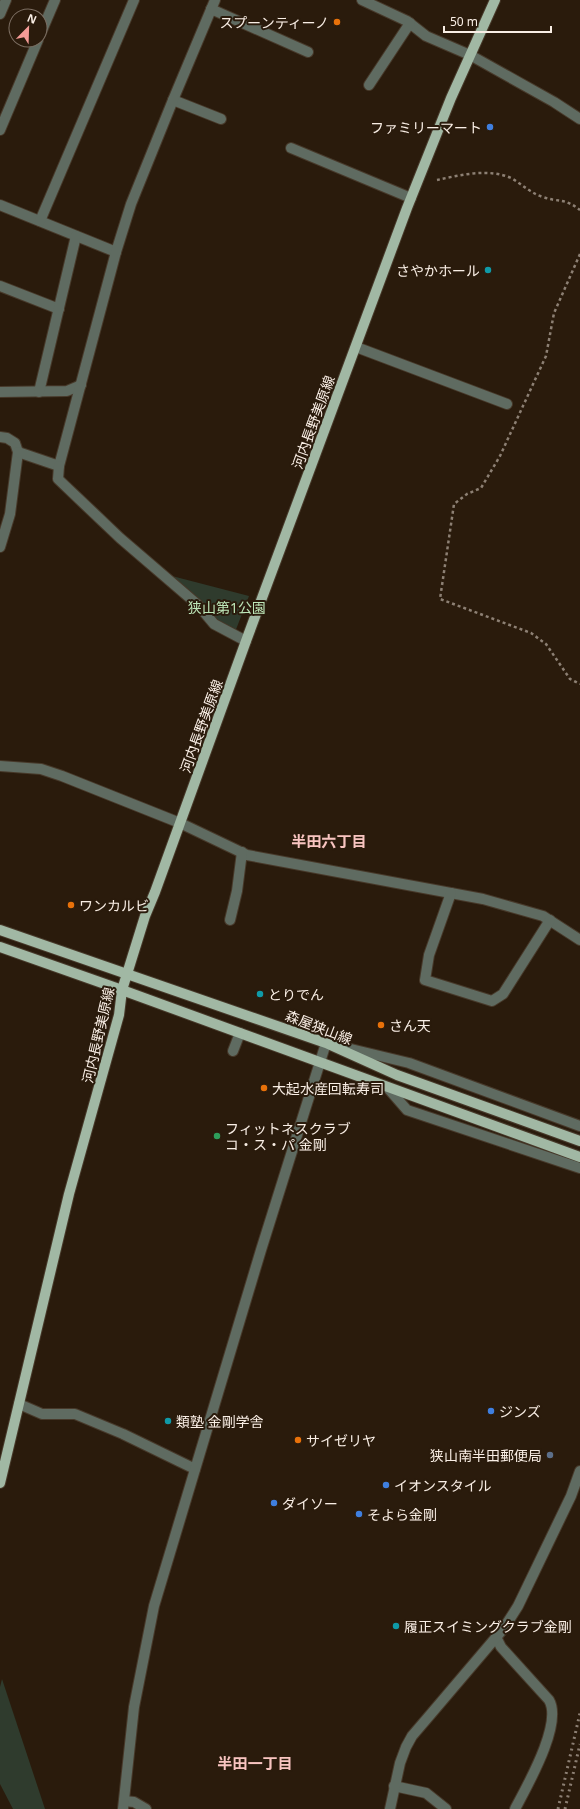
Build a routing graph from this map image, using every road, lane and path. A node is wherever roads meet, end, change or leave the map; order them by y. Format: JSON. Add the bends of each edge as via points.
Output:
{"nodes":[{"id":1,"x":6,"y":0,"type":"edge"},
{"id":2,"x":55,"y":0,"type":"edge"},
{"id":3,"x":134,"y":0,"type":"edge"},
{"id":4,"x":362,"y":0,"type":"edge"},
{"id":5,"x":495,"y":0,"type":"edge"},
{"id":6,"x":213,"y":5,"type":"edge"},
{"id":7,"x":0,"y":14,"type":"edge"},
{"id":8,"x":48,"y":16,"type":"edge"},
{"id":9,"x":410,"y":23,"type":"junction"},
{"id":10,"x":35,"y":48,"type":"edge"},
{"id":11,"x":308,"y":52,"type":"dead end"},
{"id":12,"x":470,"y":55,"type":"junction"},
{"id":13,"x":369,"y":85,"type":"dead end"},
{"id":14,"x":173,"y":100,"type":"junction"},
{"id":15,"x":580,"y":118,"type":"edge"},
{"id":16,"x":221,"y":119,"type":"dead end"},
{"id":17,"x":0,"y":130,"type":"edge"},
{"id":18,"x":291,"y":148,"type":"dead end"},
{"id":19,"x":437,"y":180,"type":"dead end"},
{"id":20,"x":411,"y":198,"type":"junction"},
{"id":21,"x":0,"y":205,"type":"edge"},
{"id":22,"x":580,"y":210,"type":"edge"},
{"id":23,"x":40,"y":222,"type":"junction"},
{"id":24,"x":76,"y":236,"type":"junction"},
{"id":25,"x":116,"y":252,"type":"junction"},
{"id":26,"x":580,"y":254,"type":"edge"},
{"id":27,"x":0,"y":286,"type":"edge"},
{"id":28,"x":59,"y":309,"type":"junction"},
{"id":29,"x":356,"y":347,"type":"junction"},
{"id":30,"x":81,"y":384,"type":"junction"},
{"id":31,"x":0,"y":392,"type":"edge"},
{"id":32,"x":39,"y":392,"type":"junction"},
{"id":33,"x":507,"y":404,"type":"dead end"},
{"id":34,"x":0,"y":437,"type":"edge"},
{"id":35,"x":18,"y":452,"type":"junction"},
{"id":36,"x":59,"y":466,"type":"junction"},
{"id":37,"x":0,"y":547,"type":"edge"},
{"id":38,"x":246,"y":641,"type":"junction"},
{"id":39,"x":580,"y":684,"type":"edge"},
{"id":40,"x":0,"y":766,"type":"edge"},
{"id":41,"x":180,"y":823,"type":"junction"},
{"id":42,"x":242,"y":852,"type":"junction"},
{"id":43,"x":451,"y":893,"type":"junction"},
{"id":44,"x":230,"y":920,"type":"dead end"},
{"id":45,"x":550,"y":920,"type":"junction"},
{"id":46,"x":0,"y":930,"type":"edge"},
{"id":47,"x":580,"y":940,"type":"edge"},
{"id":48,"x":0,"y":947,"type":"edge"},
{"id":49,"x":128,"y":973,"type":"junction"},
{"id":50,"x":122,"y":990,"type":"junction"},
{"id":51,"x":240,"y":1033,"type":"junction"},
{"id":52,"x":326,"y":1043,"type":"junction"},
{"id":53,"x":233,"y":1051,"type":"dead end"},
{"id":54,"x":320,"y":1063,"type":"junction"},
{"id":55,"x":387,"y":1087,"type":"junction"},
{"id":56,"x":580,"y":1126,"type":"edge"},
{"id":57,"x":578,"y":1140,"type":"edge"},
{"id":58,"x":576,"y":1155,"type":"edge"},
{"id":59,"x":580,"y":1168,"type":"edge"},
{"id":60,"x":19,"y":1404,"type":"junction"},
{"id":61,"x":195,"y":1469,"type":"junction"},
{"id":62,"x":580,"y":1472,"type":"edge"},
{"id":63,"x":0,"y":1483,"type":"edge"},
{"id":64,"x":496,"y":1637,"type":"junction"},
{"id":65,"x":394,"y":1786,"type":"junction"},
{"id":66,"x":123,"y":1805,"type":"edge"},
{"id":67,"x":146,"y":1809,"type":"edge"},
{"id":68,"x":390,"y":1809,"type":"edge"},
{"id":69,"x":446,"y":1809,"type":"edge"},
{"id":70,"x":515,"y":1809,"type":"edge"}],
"edges":[{"from":1,"to":7,"type":"street"},
{"from":2,"to":8,"type":"street"},
{"from":3,"to":23,"type":"street"},
{"from":4,"to":9,"type":"street"},
{"from":5,"to":12,"type":"main road","name":"河内長野美原線"},
{"from":6,"to":11,"type":"street"},
{"from":6,"to":14,"type":"street"},
{"from":9,"to":12,"type":"street","via":[[426,36]]},
{"from":9,"to":13,"type":"street"},
{"from":10,"to":17,"type":"street"},
{"from":12,"to":15,"type":"street"},
{"from":12,"to":20,"type":"main road","name":"河内長野美原線"},
{"from":14,"to":16,"type":"street"},
{"from":14,"to":25,"type":"street","via":[[131,204]]},
{"from":18,"to":20,"type":"street"},
{"from":19,"to":22,"type":"path","via":[[469,174],[510,178],[529,192],[571,203]]},
{"from":20,"to":29,"type":"main road","name":"河内長野美原線"},
{"from":21,"to":23,"type":"street"},
{"from":23,"to":24,"type":"street"},
{"from":24,"to":25,"type":"street"},
{"from":24,"to":28,"type":"street"},
{"from":25,"to":30,"type":"street"},
{"from":26,"to":39,"type":"path","via":[[554,314],[546,356],[500,456],[481,488],[454,504],[440,599],[531,633],[546,644],[570,679]]},
{"from":27,"to":28,"type":"street"},
{"from":28,"to":32,"type":"street"},
{"from":29,"to":33,"type":"street"},
{"from":29,"to":38,"type":"main road","name":"河内長野美原線"},
{"from":30,"to":32,"type":"street","via":[[67,391]]},
{"from":30,"to":36,"type":"street"},
{"from":31,"to":32,"type":"street"},
{"from":34,"to":35,"type":"street","via":[[15,443]]},
{"from":35,"to":36,"type":"street"},
{"from":35,"to":37,"type":"street","via":[[10,514]]},
{"from":36,"to":38,"type":"street","via":[[58,479],[120,538],[192,600],[214,624]]},
{"from":38,"to":41,"type":"main road","name":"河内長野美原線"},
{"from":40,"to":41,"type":"street","via":[[41,769]]},
{"from":41,"to":42,"type":"street"},
{"from":41,"to":49,"type":"main road","name":"河内長野美原線","via":[[145,916]]},
{"from":42,"to":43,"type":"street"},
{"from":42,"to":44,"type":"street"},
{"from":43,"to":45,"type":"street","via":[[513,907]]},
{"from":43,"to":45,"type":"street","via":[[429,955],[425,980],[492,1001],[503,994]]},
{"from":45,"to":47,"type":"street"},
{"from":46,"to":49,"type":"main road","name":"森屋狭山線"},
{"from":48,"to":50,"type":"main road"},
{"from":49,"to":50,"type":"main road","name":"河内長野美原線"},
{"from":49,"to":52,"type":"main road","name":"森屋狭山線"},
{"from":50,"to":51,"type":"main road"},
{"from":50,"to":60,"type":"main road","name":"河内長野美原線","via":[[115,1030],[69,1194]]},
{"from":51,"to":53,"type":"street"},
{"from":51,"to":54,"type":"main road"},
{"from":52,"to":54,"type":"street"},
{"from":52,"to":56,"type":"street","via":[[409,1063]]},
{"from":52,"to":57,"type":"main road","name":"森屋狭山線","via":[[396,1075]]},
{"from":54,"to":55,"type":"main road"},
{"from":54,"to":61,"type":"street"},
{"from":55,"to":58,"type":"main road"},
{"from":55,"to":59,"type":"street","via":[[407,1110]]},
{"from":60,"to":61,"type":"street","via":[[42,1414],[75,1414]]},
{"from":60,"to":63,"type":"main road","name":"河内長野美原線"},
{"from":61,"to":66,"type":"street","via":[[154,1606],[143,1656],[134,1707]]},
{"from":62,"to":64,"type":"street","via":[[518,1606]]},
{"from":64,"to":65,"type":"street","via":[[412,1736],[400,1763]]},
{"from":64,"to":70,"type":"street","via":[[501,1647],[553,1706],[552,1721],[540,1758]]},
{"from":65,"to":68,"type":"street"},
{"from":65,"to":69,"type":"street","via":[[426,1793]]},
{"from":66,"to":67,"type":"street","via":[[134,1802]]}]}
